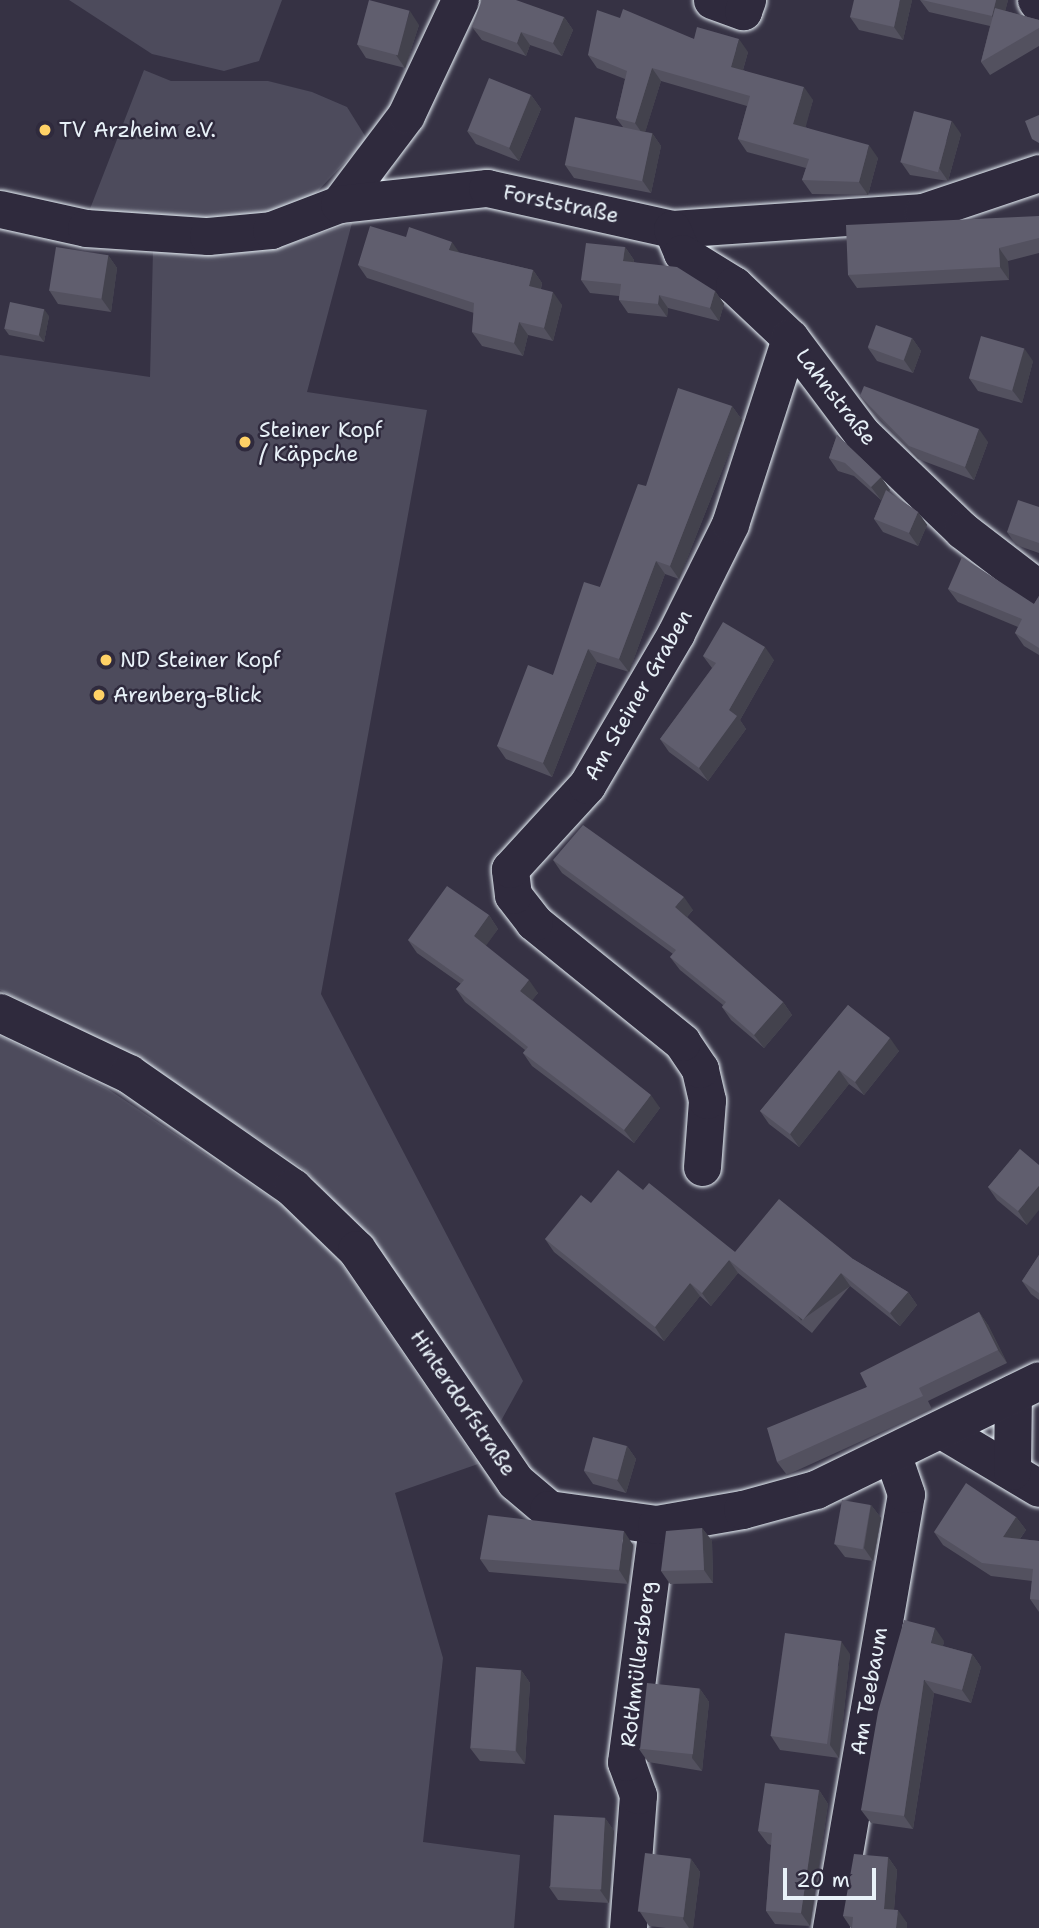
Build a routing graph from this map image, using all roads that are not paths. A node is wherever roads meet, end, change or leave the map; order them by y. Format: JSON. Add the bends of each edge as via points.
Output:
{"nodes":[{"id":1,"x":460,"y":0,"type":"edge"},
{"id":2,"x":712,"y":0,"type":"edge"},
{"id":3,"x":747,"y":0,"type":"edge"},
{"id":4,"x":1036,"y":0,"type":"edge"},
{"id":5,"x":1039,"y":4,"type":"edge"},
{"id":6,"x":1039,"y":173,"type":"edge"},
{"id":7,"x":339,"y":204,"type":"junction"},
{"id":8,"x":0,"y":209,"type":"edge"},
{"id":9,"x":672,"y":229,"type":"junction"},
{"id":10,"x":790,"y":338,"type":"junction"},
{"id":11,"x":1039,"y":589,"type":"edge"},
{"id":12,"x":0,"y":1013,"type":"edge"},
{"id":13,"x":702,"y":1167,"type":"dead end"},
{"id":14,"x":1026,"y":1387,"type":"edge"},
{"id":15,"x":945,"y":1432,"type":"junction"},
{"id":16,"x":892,"y":1456,"type":"junction"},
{"id":17,"x":1025,"y":1479,"type":"edge"},
{"id":18,"x":657,"y":1525,"type":"junction"},
{"id":19,"x":628,"y":1928,"type":"edge"},
{"id":20,"x":831,"y":1928,"type":"edge"}],
"edges":[{"from":1,"to":7,"type":"street","via":[[406,115]]},
{"from":2,"to":3,"type":"street","via":[[743,11]]},
{"from":4,"to":5,"type":"street"},
{"from":6,"to":9,"type":"street","name":"Forststraße","via":[[923,212]]},
{"from":7,"to":8,"type":"street","name":"Forststraße","via":[[271,230],[208,236],[86,228]]},
{"from":7,"to":9,"type":"street","name":"Forststraße","via":[[500,189]]},
{"from":9,"to":10,"type":"street","name":"Lahnstraße","via":[[682,253],[734,285]]},
{"from":10,"to":11,"type":"street","name":"Lahnstraße","via":[[862,434],[962,530]]},
{"from":10,"to":13,"type":"street","name":"Am Steiner Graben","via":[[730,524],[676,633],[587,785],[510,869],[513,895],[534,922],[682,1042],[700,1069],[707,1130]]},
{"from":12,"to":18,"type":"street","name":"Hinterdorfstraße","via":[[129,1074],[293,1188],[357,1250],[516,1482],[549,1510]]},
{"from":14,"to":15,"type":"street","name":"Hinterdorfstraße"},
{"from":14,"to":17,"type":"street"},
{"from":15,"to":16,"type":"street","name":"Hinterdorfstraße"},
{"from":15,"to":17,"type":"street"},
{"from":16,"to":18,"type":"street","name":"Hinterdorfstraße","via":[[816,1490]]},
{"from":16,"to":20,"type":"street","name":"Am Teebaum","via":[[906,1494]]},
{"from":18,"to":19,"type":"street","name":"Rothmüllersberg","via":[[626,1762],[638,1795]]}]}
